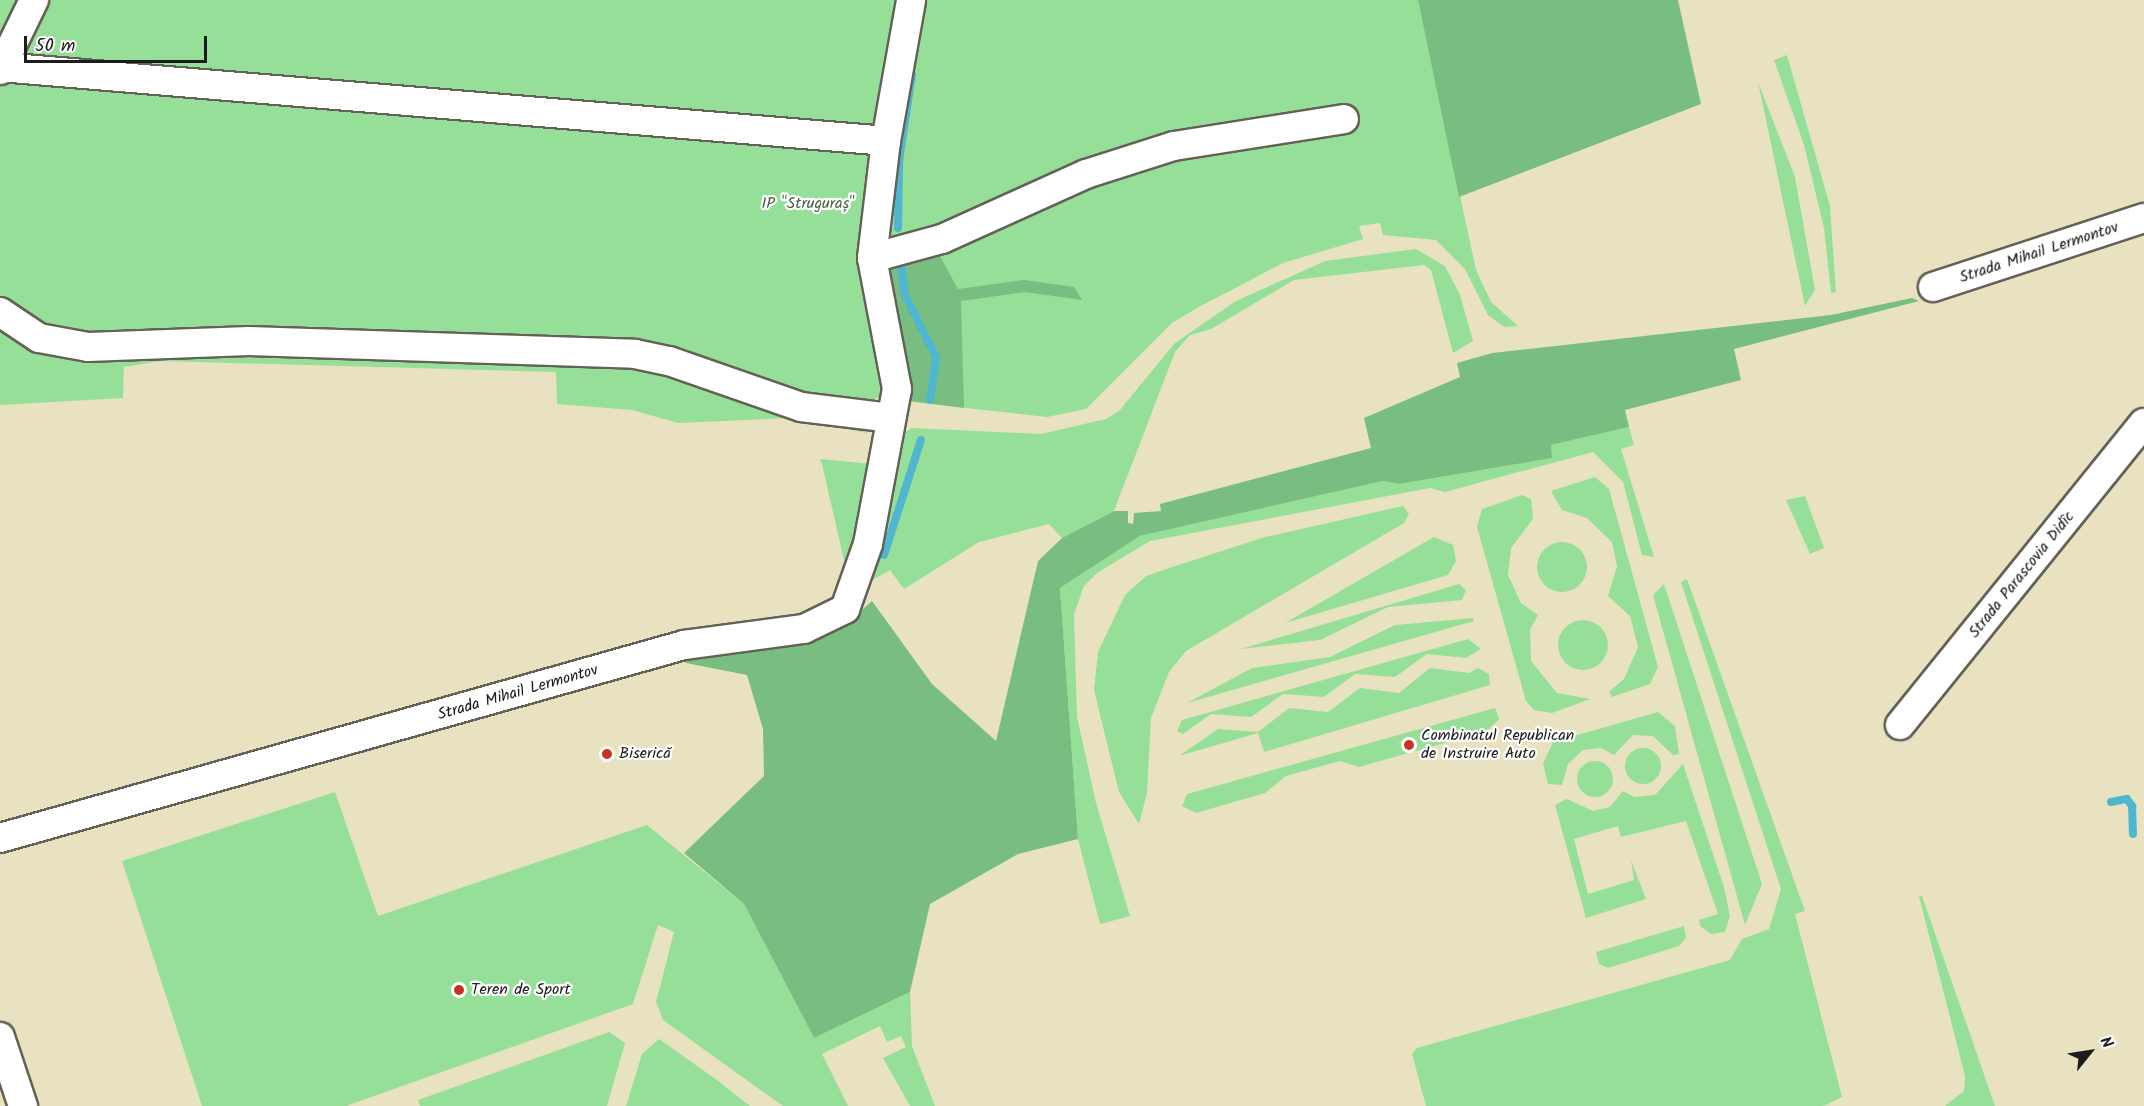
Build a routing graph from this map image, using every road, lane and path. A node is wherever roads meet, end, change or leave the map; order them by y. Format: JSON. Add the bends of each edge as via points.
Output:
{"nodes":[{"id":1,"x":34,"y":0,"type":"edge"},
{"id":2,"x":911,"y":0,"type":"edge"},
{"id":3,"x":0,"y":68,"type":"edge"},
{"id":4,"x":1344,"y":118,"type":"dead end"},
{"id":5,"x":886,"y":141,"type":"junction"},
{"id":6,"x":2144,"y":218,"type":"edge"},
{"id":7,"x":872,"y":258,"type":"junction"},
{"id":8,"x":1933,"y":287,"type":"dead end"},
{"id":9,"x":4,"y":318,"type":"edge"},
{"id":10,"x":890,"y":418,"type":"junction"},
{"id":11,"x":2144,"y":423,"type":"edge"},
{"id":12,"x":1900,"y":725,"type":"dead end"},
{"id":13,"x":0,"y":838,"type":"edge"},
{"id":14,"x":0,"y":1038,"type":"edge"},
{"id":15,"x":23,"y":1106,"type":"edge"}],
"edges":[{"from":1,"to":3,"type":"street"},
{"from":2,"to":5,"type":"street","name":"Strada Mihail Lermontov"},
{"from":3,"to":5,"type":"street"},
{"from":4,"to":7,"type":"street","via":[[1174,146],[1086,174],[942,239]]},
{"from":5,"to":7,"type":"street","name":"Strada Mihail Lermontov"},
{"from":6,"to":8,"type":"street","name":"Strada Mihail Lermontov"},
{"from":7,"to":10,"type":"street","name":"Strada Mihail Lermontov","via":[[897,389]]},
{"from":9,"to":10,"type":"street","via":[[39,338],[88,347],[249,341],[635,354],[669,361],[801,407]]},
{"from":10,"to":13,"type":"street","name":"Strada Mihail Lermontov","via":[[858,585],[845,609],[821,624],[684,645]]},
{"from":11,"to":12,"type":"street","name":"Strada Parascovia Didîc"},
{"from":14,"to":15,"type":"street"}]}
